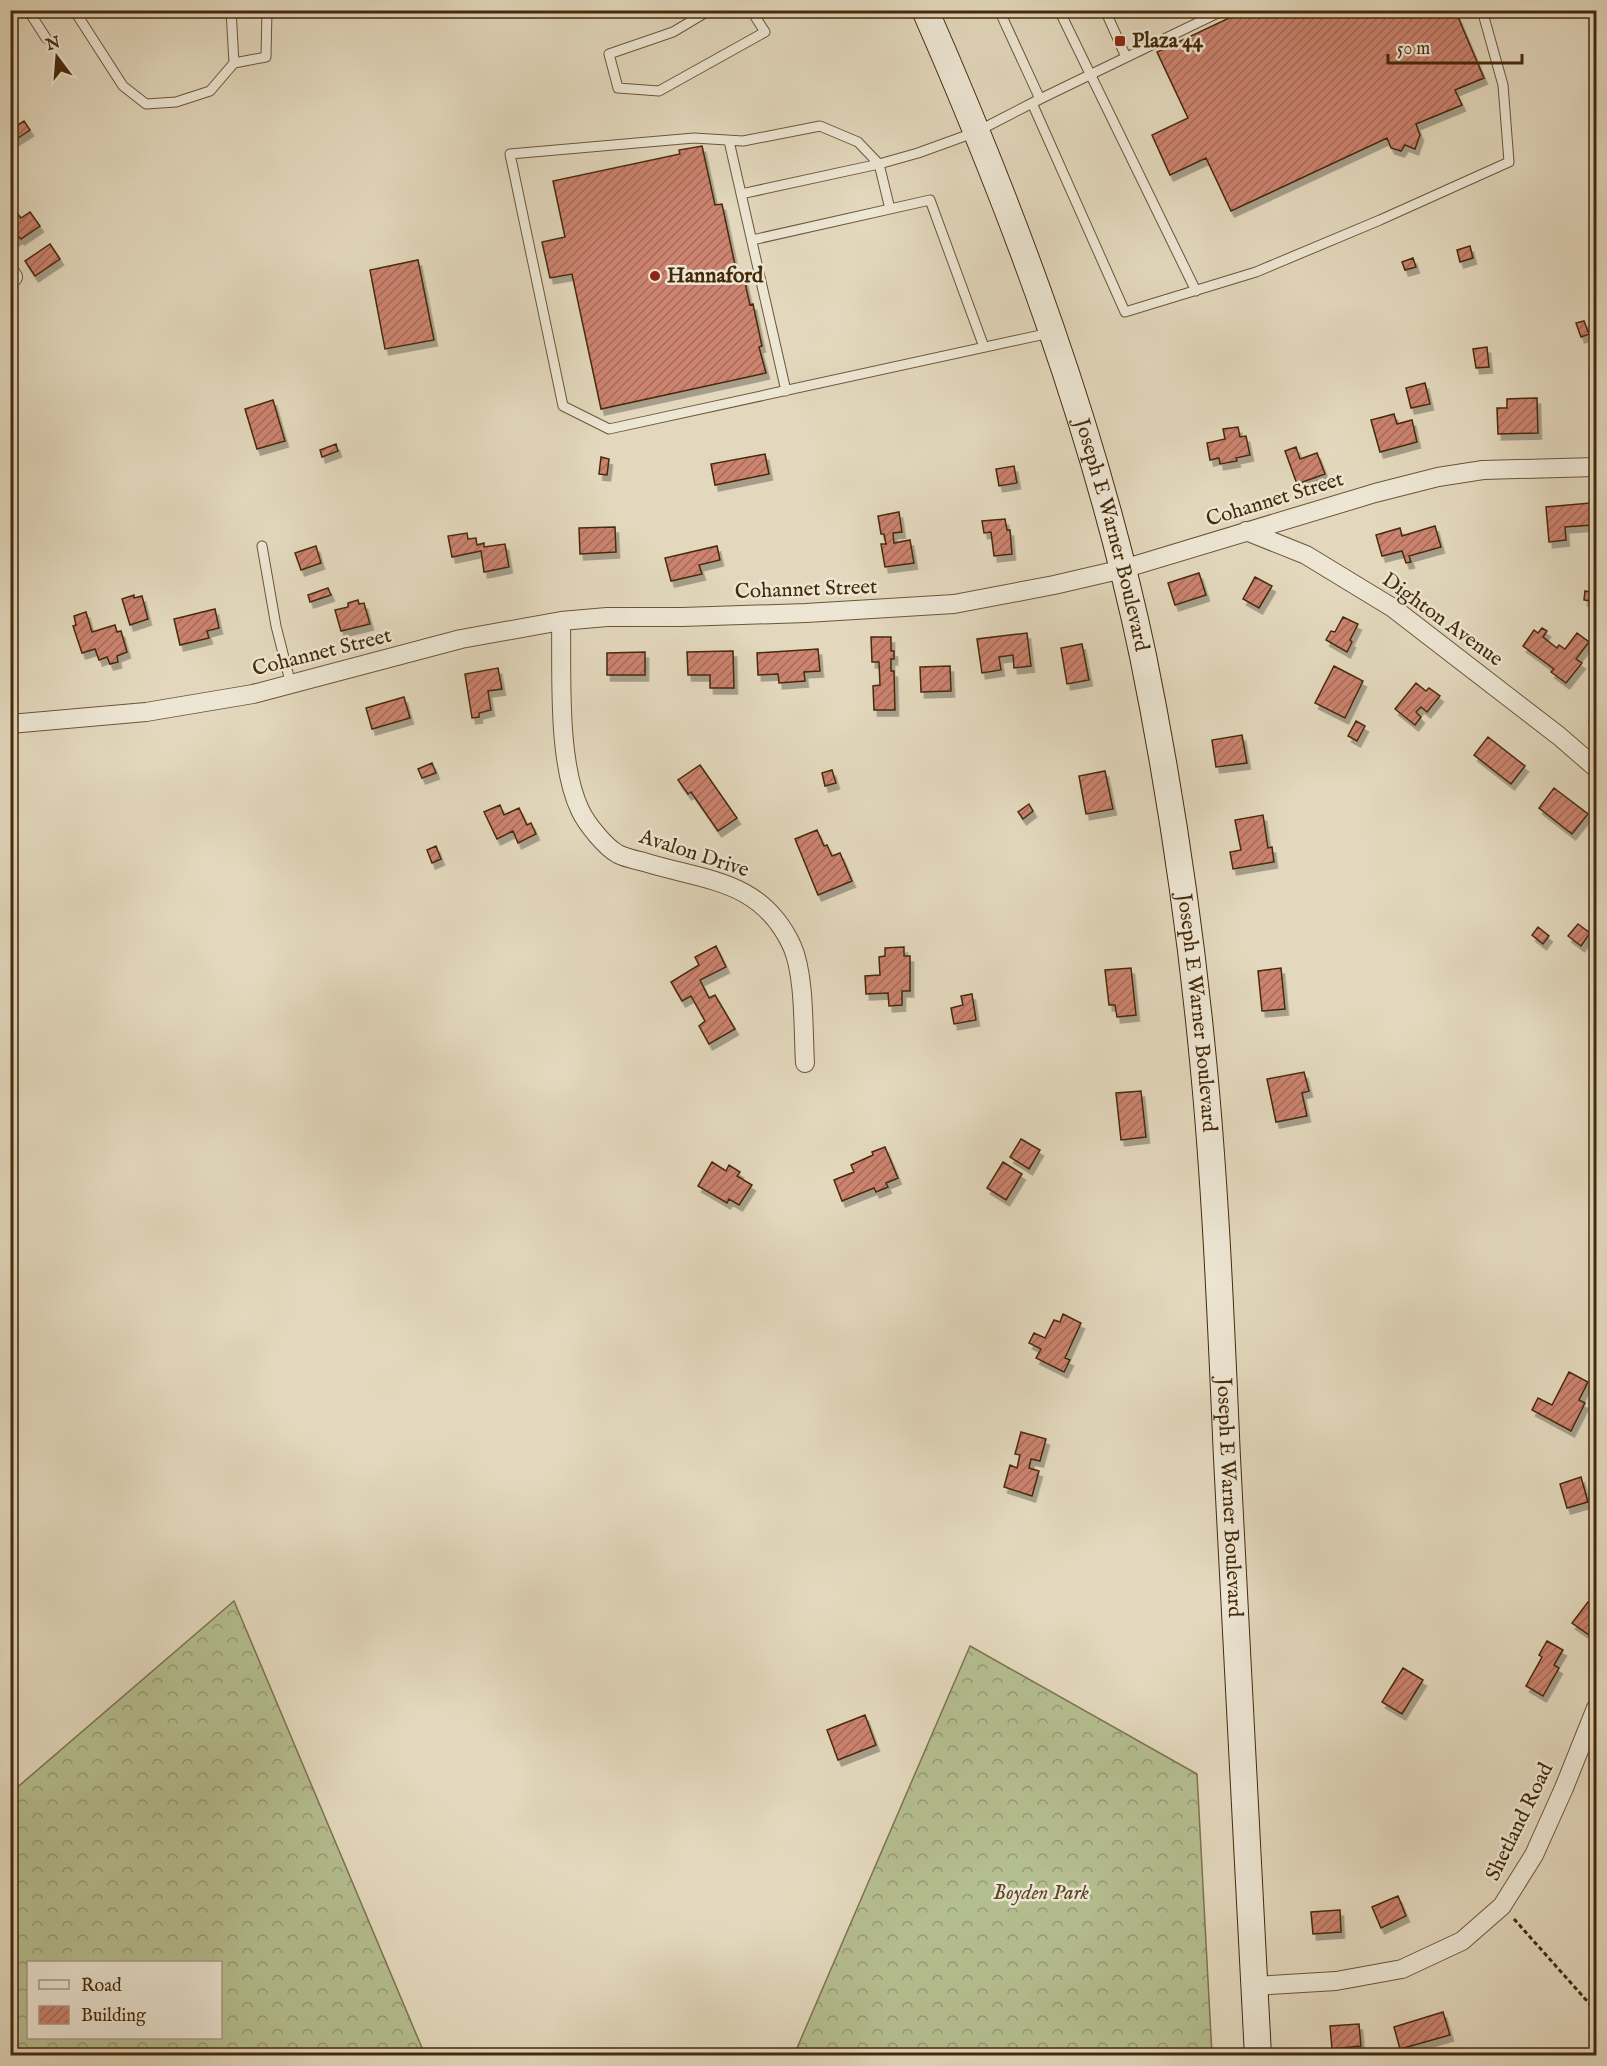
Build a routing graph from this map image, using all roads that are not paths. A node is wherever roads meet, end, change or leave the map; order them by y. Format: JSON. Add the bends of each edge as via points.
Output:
{"nodes":[{"id":1,"x":28,"y":10,"type":"edge"},
{"id":2,"x":74,"y":10,"type":"edge"},
{"id":3,"x":231,"y":10,"type":"edge"},
{"id":4,"x":267,"y":10,"type":"edge"},
{"id":5,"x":710,"y":10,"type":"edge"},
{"id":6,"x":751,"y":10,"type":"edge"},
{"id":7,"x":925,"y":10,"type":"edge"},
{"id":8,"x":999,"y":10,"type":"edge"},
{"id":9,"x":1059,"y":10,"type":"edge"},
{"id":10,"x":1105,"y":10,"type":"edge"},
{"id":11,"x":1224,"y":10,"type":"edge"},
{"id":12,"x":1482,"y":10,"type":"edge"},
{"id":13,"x":46,"y":38,"type":"dead end"},
{"id":14,"x":1126,"y":57,"type":"junction"},
{"id":15,"x":234,"y":63,"type":"junction"},
{"id":16,"x":1090,"y":75,"type":"junction"},
{"id":17,"x":1036,"y":101,"type":"junction"},
{"id":18,"x":976,"y":132,"type":"junction"},
{"id":19,"x":729,"y":141,"type":"junction"},
{"id":20,"x":879,"y":164,"type":"junction"},
{"id":21,"x":741,"y":194,"type":"junction"},
{"id":22,"x":890,"y":209,"type":"junction"},
{"id":23,"x":752,"y":240,"type":"junction"},
{"id":24,"x":1196,"y":291,"type":"junction"},
{"id":25,"x":1053,"y":333,"type":"junction"},
{"id":26,"x":984,"y":347,"type":"junction"},
{"id":27,"x":786,"y":391,"type":"junction"},
{"id":28,"x":1596,"y":467,"type":"edge"},
{"id":29,"x":1246,"y":531,"type":"junction"},
{"id":30,"x":262,"y":546,"type":"dead end"},
{"id":31,"x":1123,"y":569,"type":"junction"},
{"id":32,"x":561,"y":621,"type":"junction"},
{"id":33,"x":291,"y":685,"type":"junction"},
{"id":34,"x":10,"y":724,"type":"edge"},
{"id":35,"x":1596,"y":768,"type":"edge"},
{"id":36,"x":806,"y":1063,"type":"dead end"},
{"id":37,"x":1596,"y":1708,"type":"edge"},
{"id":38,"x":1255,"y":1986,"type":"junction"},
{"id":39,"x":1258,"y":2055,"type":"edge"}],
"edges":[{"from":1,"to":13,"type":"lane"},
{"from":2,"to":15,"type":"lane","via":[[123,86],[146,104],[176,102],[210,90]]},
{"from":3,"to":15,"type":"lane"},
{"from":4,"to":15,"type":"lane","via":[[266,57]]},
{"from":5,"to":6,"type":"lane","via":[[674,32],[609,54],[618,88],[659,91],[765,32]]},
{"from":7,"to":18,"type":"main road","name":"Joseph E Warner Boulevard"},
{"from":8,"to":17,"type":"lane"},
{"from":9,"to":16,"type":"lane"},
{"from":10,"to":14,"type":"lane"},
{"from":11,"to":14,"type":"lane"},
{"from":12,"to":24,"type":"lane","via":[[1503,85],[1509,162],[1257,272]]},
{"from":14,"to":16,"type":"lane"},
{"from":16,"to":17,"type":"lane"},
{"from":16,"to":24,"type":"lane"},
{"from":17,"to":18,"type":"lane"},
{"from":17,"to":24,"type":"lane","via":[[1125,312]]},
{"from":18,"to":20,"type":"lane"},
{"from":18,"to":25,"type":"main road","name":"Joseph E Warner Boulevard"},
{"from":19,"to":20,"type":"lane","via":[[820,126],[858,141]]},
{"from":19,"to":21,"type":"lane"},
{"from":19,"to":27,"type":"lane","via":[[694,138],[510,154],[563,406],[609,429]]},
{"from":20,"to":21,"type":"lane"},
{"from":20,"to":22,"type":"lane"},
{"from":21,"to":23,"type":"lane"},
{"from":22,"to":23,"type":"lane"},
{"from":22,"to":26,"type":"lane","via":[[930,200]]},
{"from":23,"to":27,"type":"lane"},
{"from":25,"to":26,"type":"lane"},
{"from":25,"to":31,"type":"main road","name":"Joseph E Warner Boulevard"},
{"from":26,"to":27,"type":"lane"},
{"from":28,"to":29,"type":"street","name":"Cohannet Street","via":[[1483,470],[1438,477]]},
{"from":29,"to":31,"type":"street","name":"Cohannet Street"},
{"from":29,"to":35,"type":"street","name":"Dighton Avenue","via":[[1306,555],[1393,608]]},
{"from":30,"to":33,"type":"lane"},
{"from":31,"to":32,"type":"street","name":"Cohannet Street","via":[[954,604]]},
{"from":31,"to":38,"type":"main road","name":"Joseph E Warner Boulevard","via":[[1167,786],[1204,1064]]},
{"from":32,"to":33,"type":"street","name":"Cohannet Street","via":[[461,639]]},
{"from":32,"to":36,"type":"street","name":"Avalon Drive","via":[[564,739],[570,784],[580,811],[617,854],[714,880],[750,894],[775,918],[792,947],[799,972]]},
{"from":33,"to":34,"type":"street","name":"Cohannet Street","via":[[146,712]]},
{"from":37,"to":38,"type":"street","name":"Shetland Road","via":[[1534,1855],[1502,1906],[1462,1941],[1402,1970],[1336,1981]]},
{"from":38,"to":39,"type":"main road","name":"Joseph E Warner Boulevard"}]}
